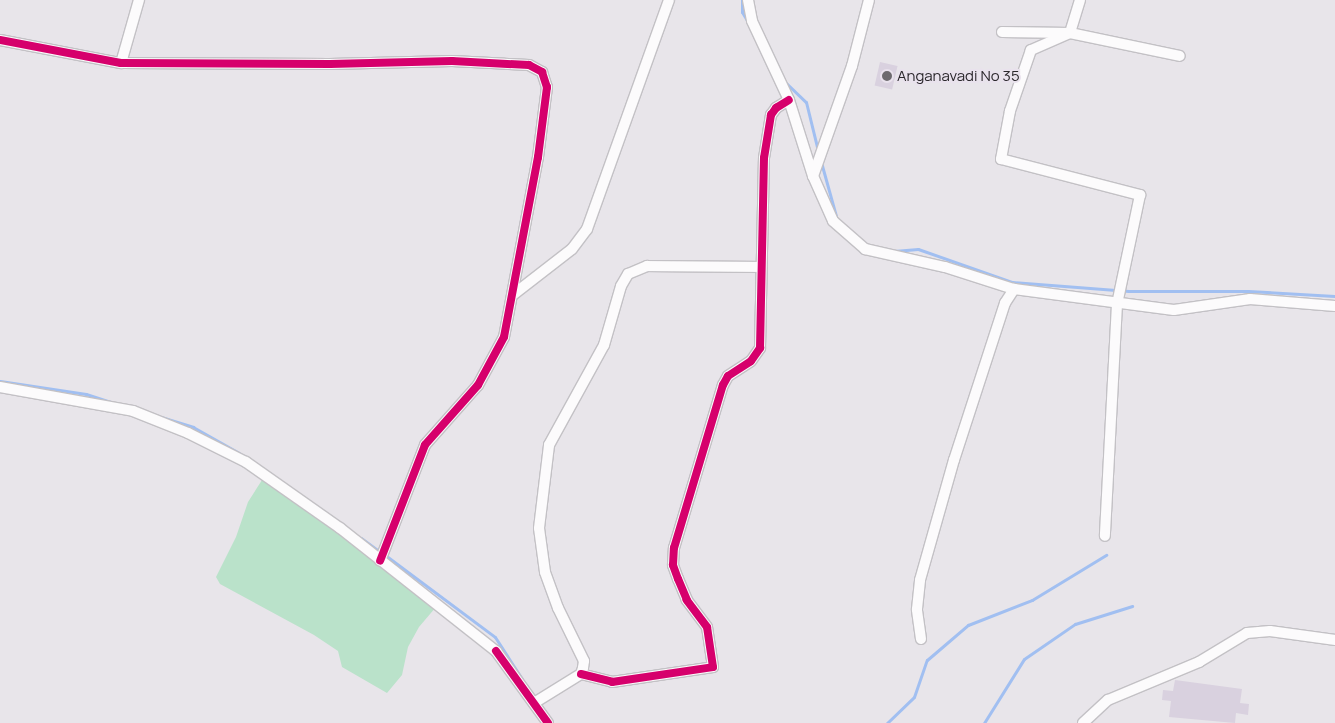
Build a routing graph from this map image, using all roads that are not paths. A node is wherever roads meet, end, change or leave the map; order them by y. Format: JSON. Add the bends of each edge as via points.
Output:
{"nodes":[{"id":1,"x":138,"y":0,"type":"edge"},
{"id":2,"x":670,"y":0,"type":"edge"},
{"id":3,"x":748,"y":0,"type":"edge"},
{"id":4,"x":869,"y":0,"type":"edge"},
{"id":5,"x":1080,"y":0,"type":"edge"},
{"id":6,"x":1002,"y":32,"type":"dead end"},
{"id":7,"x":1070,"y":33,"type":"junction"},
{"id":8,"x":0,"y":40,"type":"edge"},
{"id":9,"x":1180,"y":56,"type":"dead end"},
{"id":10,"x":121,"y":62,"type":"junction"},
{"id":11,"x":789,"y":100,"type":"junction"},
{"id":12,"x":813,"y":176,"type":"junction"},
{"id":13,"x":760,"y":266,"type":"junction"},
{"id":14,"x":1014,"y":289,"type":"junction"},
{"id":15,"x":514,"y":294,"type":"junction"},
{"id":16,"x":1117,"y":304,"type":"junction"},
{"id":17,"x":1335,"y":306,"type":"edge"},
{"id":18,"x":0,"y":387,"type":"edge"},
{"id":19,"x":1105,"y":536,"type":"dead end"},
{"id":20,"x":381,"y":559,"type":"junction"},
{"id":21,"x":921,"y":640,"type":"dead end"},
{"id":22,"x":1335,"y":640,"type":"edge"},
{"id":23,"x":580,"y":674,"type":"junction"},
{"id":24,"x":534,"y":703,"type":"junction"},
{"id":25,"x":548,"y":723,"type":"edge"},
{"id":26,"x":1083,"y":723,"type":"edge"}],
"edges":[{"from":1,"to":10,"type":"street"},
{"from":2,"to":15,"type":"street","via":[[587,229],[572,249]]},
{"from":3,"to":11,"type":"street","via":[[752,21]]},
{"from":4,"to":12,"type":"street","via":[[852,66]]},
{"from":5,"to":7,"type":"street"},
{"from":6,"to":7,"type":"street"},
{"from":7,"to":9,"type":"street"},
{"from":7,"to":16,"type":"street","via":[[1031,50],[1010,111],[1000,159],[1140,194]]},
{"from":8,"to":10,"type":"street"},
{"from":10,"to":15,"type":"street","via":[[330,64],[452,60],[537,68],[542,72],[547,87]]},
{"from":11,"to":12,"type":"street"},
{"from":11,"to":13,"type":"street","via":[[776,108],[764,158]]},
{"from":12,"to":14,"type":"street","via":[[833,221],[865,249],[945,267]]},
{"from":13,"to":23,"type":"street","via":[[659,264],[628,274],[604,345],[549,445],[539,551],[558,608],[584,661]]},
{"from":13,"to":23,"type":"street","via":[[760,348],[751,361],[728,376],[723,384],[674,548],[673,565],[678,579],[687,600],[707,627],[713,666],[612,682]]},
{"from":14,"to":16,"type":"street"},
{"from":14,"to":21,"type":"street","via":[[1006,303],[954,460],[920,580],[916,608]]},
{"from":15,"to":20,"type":"street","via":[[504,337],[478,385],[425,445]]},
{"from":16,"to":17,"type":"street","via":[[1174,310],[1250,299]]},
{"from":16,"to":19,"type":"street"},
{"from":18,"to":20,"type":"street","via":[[132,411],[188,433],[246,462]]},
{"from":20,"to":24,"type":"street","via":[[496,651]]},
{"from":22,"to":26,"type":"street","via":[[1270,631],[1247,633],[1199,662],[1108,700]]},
{"from":23,"to":24,"type":"street"},
{"from":24,"to":25,"type":"street"}]}
